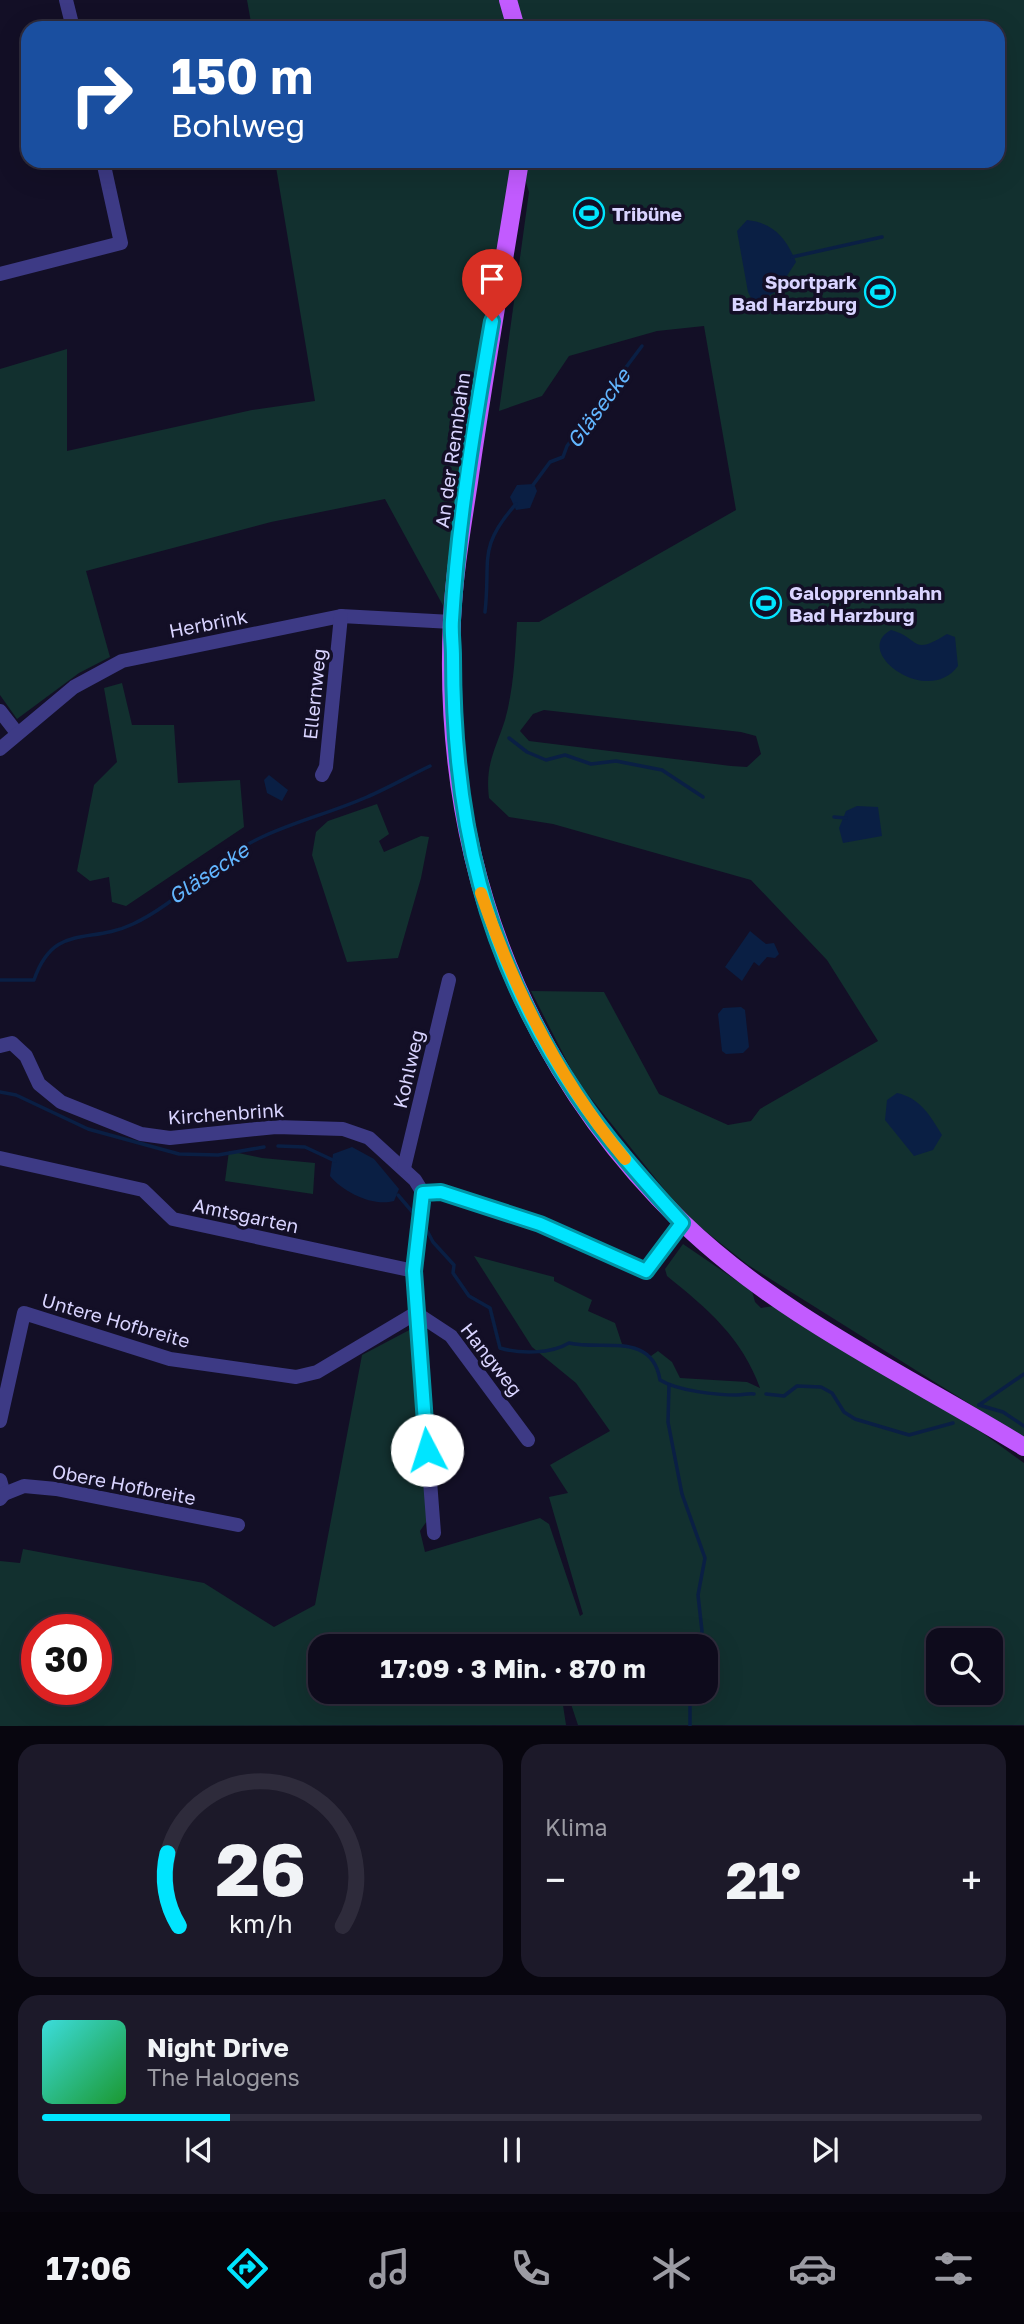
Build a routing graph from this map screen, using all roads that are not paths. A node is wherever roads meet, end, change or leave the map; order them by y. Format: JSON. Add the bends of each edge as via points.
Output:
{"nodes":[{"id":1,"x":66,"y":0,"type":"edge"},
{"id":2,"x":508,"y":0,"type":"edge"},
{"id":3,"x":71,"y":21,"type":"edge"},
{"id":4,"x":514,"y":21,"type":"edge"},
{"id":5,"x":105,"y":168,"type":"edge"},
{"id":6,"x":519,"y":168,"type":"edge"},
{"id":7,"x":0,"y":274,"type":"edge"},
{"id":8,"x":341,"y":616,"type":"junction"},
{"id":9,"x":452,"y":622,"type":"junction"},
{"id":10,"x":0,"y":711,"type":"edge"},
{"id":11,"x":17,"y":733,"type":"junction"},
{"id":12,"x":0,"y":749,"type":"edge"},
{"id":13,"x":322,"y":775,"type":"dead end"},
{"id":14,"x":449,"y":980,"type":"dead end"},
{"id":15,"x":0,"y":1046,"type":"edge"},
{"id":16,"x":0,"y":1158,"type":"edge"},
{"id":17,"x":404,"y":1168,"type":"junction"},
{"id":18,"x":423,"y":1200,"type":"junction"},
{"id":19,"x":682,"y":1223,"type":"junction"},
{"id":20,"x":414,"y":1271,"type":"junction"},
{"id":21,"x":416,"y":1313,"type":"junction"},
{"id":22,"x":0,"y":1421,"type":"edge"},
{"id":23,"x":528,"y":1440,"type":"dead end"},
{"id":24,"x":1024,"y":1447,"type":"edge"},
{"id":25,"x":1,"y":1491,"type":"edge"},
{"id":26,"x":238,"y":1525,"type":"dead end"},
{"id":27,"x":434,"y":1533,"type":"dead end"}],
"edges":[{"from":1,"to":3,"type":"street"},
{"from":2,"to":4,"type":"main road"},
{"from":5,"to":7,"type":"street","via":[[121,243]]},
{"from":6,"to":9,"type":"main road","name":"An der Rennbahn","via":[[486,360]]},
{"from":8,"to":9,"type":"street","name":"Herbrink"},
{"from":8,"to":11,"type":"street","name":"Herbrink","via":[[122,661],[74,687]]},
{"from":8,"to":13,"type":"street","name":"Ellernweg"},
{"from":9,"to":19,"type":"main road","name":"An der Rennbahn","via":[[461,803],[479,888],[498,943],[520,995],[575,1092],[618,1151]]},
{"from":10,"to":11,"type":"street"},
{"from":11,"to":12,"type":"street","name":"Herbrink"},
{"from":14,"to":17,"type":"street","name":"Kohlweg"},
{"from":15,"to":17,"type":"street","name":"Kirchenbrink","via":[[12,1043],[26,1056],[39,1084],[61,1102],[141,1134],[170,1138],[276,1127],[343,1129],[369,1138]]},
{"from":16,"to":20,"type":"street","name":"Amtsgarten","via":[[143,1190],[173,1219]]},
{"from":17,"to":18,"type":"street","name":"Kirchenbrink"},
{"from":18,"to":19,"type":"street","via":[[441,1192],[540,1224],[646,1271]]},
{"from":18,"to":20,"type":"street"},
{"from":19,"to":24,"type":"main road","name":"An der Rennbahn","via":[[783,1302]]},
{"from":20,"to":21,"type":"street"},
{"from":21,"to":22,"type":"street","name":"Untere Hofbreite","via":[[317,1373],[296,1377],[170,1359],[24,1313]]},
{"from":21,"to":23,"type":"street","name":"Hangweg","via":[[451,1336]]},
{"from":21,"to":27,"type":"street"},
{"from":25,"to":26,"type":"street","name":"Obere Hofbreite","via":[[24,1486],[57,1489]]}]}
